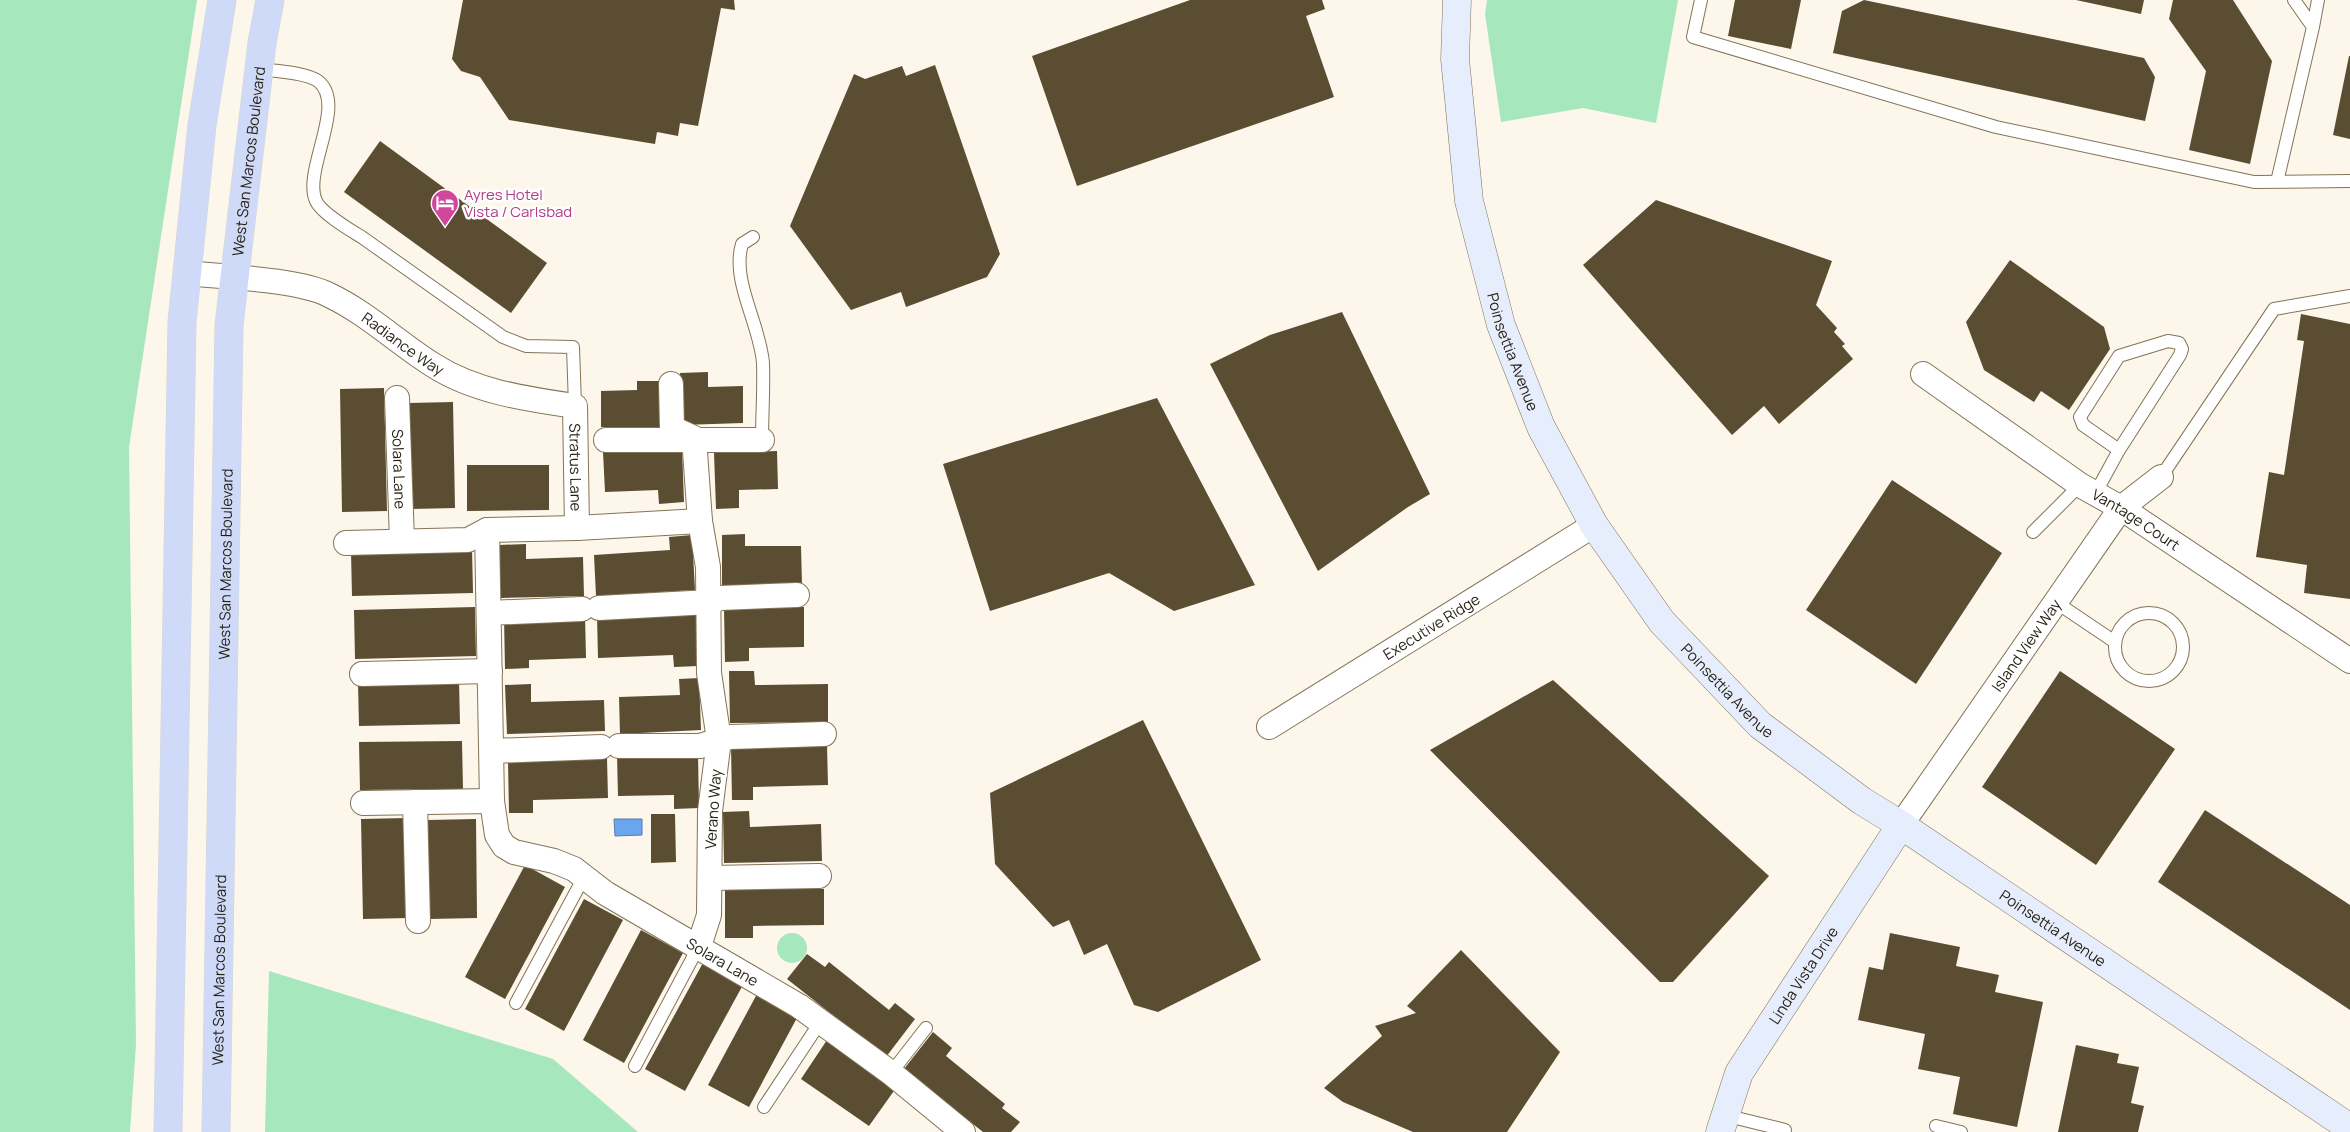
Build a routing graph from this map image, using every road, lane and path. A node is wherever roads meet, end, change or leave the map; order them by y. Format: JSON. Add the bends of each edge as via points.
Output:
{"nodes":[{"id":1,"x":222,"y":0,"type":"edge"},
{"id":2,"x":270,"y":0,"type":"edge"},
{"id":3,"x":1457,"y":0,"type":"edge"},
{"id":4,"x":1701,"y":0,"type":"edge"},
{"id":5,"x":2294,"y":0,"type":"edge"},
{"id":6,"x":2318,"y":0,"type":"edge"},
{"id":7,"x":2313,"y":27,"type":"junction"},
{"id":8,"x":259,"y":69,"type":"junction"},
{"id":9,"x":2350,"y":181,"type":"edge"},
{"id":10,"x":2277,"y":182,"type":"junction"},
{"id":11,"x":753,"y":237,"type":"dead end"},
{"id":12,"x":186,"y":273,"type":"junction"},
{"id":13,"x":234,"y":278,"type":"junction"},
{"id":14,"x":2350,"y":296,"type":"edge"},
{"id":15,"x":1923,"y":374,"type":"dead end"},
{"id":16,"x":671,"y":384,"type":"dead end"},
{"id":17,"x":397,"y":398,"type":"dead end"},
{"id":18,"x":575,"y":406,"type":"junction"},
{"id":19,"x":694,"y":438,"type":"junction"},
{"id":20,"x":606,"y":440,"type":"dead end"},
{"id":21,"x":762,"y":440,"type":"joint"},
{"id":22,"x":2119,"y":450,"type":"junction"},
{"id":23,"x":2161,"y":476,"type":"joint"},
{"id":24,"x":2088,"y":489,"type":"junction"},
{"id":25,"x":2121,"y":508,"type":"junction"},
{"id":26,"x":700,"y":521,"type":"junction"},
{"id":27,"x":1594,"y":525,"type":"junction"},
{"id":28,"x":577,"y":528,"type":"junction"},
{"id":29,"x":487,"y":530,"type":"junction"},
{"id":30,"x":2033,"y":532,"type":"dead end"},
{"id":31,"x":402,"y":541,"type":"junction"},
{"id":32,"x":346,"y":543,"type":"dead end"},
{"id":33,"x":797,"y":594,"type":"dead end"},
{"id":34,"x":710,"y":602,"type":"junction"},
{"id":35,"x":2057,"y":603,"type":"junction"},
{"id":36,"x":489,"y":613,"type":"junction"},
{"id":37,"x":2115,"y":642,"type":"junction"},
{"id":38,"x":2350,"y":661,"type":"edge"},
{"id":39,"x":490,"y":671,"type":"junction"},
{"id":40,"x":362,"y":674,"type":"dead end"},
{"id":41,"x":1269,"y":727,"type":"dead end"},
{"id":42,"x":824,"y":734,"type":"dead end"},
{"id":43,"x":720,"y":740,"type":"junction"},
{"id":44,"x":492,"y":751,"type":"junction"},
{"id":45,"x":492,"y":801,"type":"junction"},
{"id":46,"x":415,"y":802,"type":"junction"},
{"id":47,"x":363,"y":803,"type":"dead end"},
{"id":48,"x":1902,"y":825,"type":"junction"},
{"id":49,"x":819,"y":876,"type":"dead end"},
{"id":50,"x":584,"y":877,"type":"junction"},
{"id":51,"x":710,"y":878,"type":"junction"},
{"id":52,"x":418,"y":921,"type":"dead end"},
{"id":53,"x":699,"y":946,"type":"junction"},
{"id":54,"x":516,"y":1003,"type":"dead end"},
{"id":55,"x":821,"y":1021,"type":"junction"},
{"id":56,"x":926,"y":1028,"type":"dead end"},
{"id":57,"x":635,"y":1066,"type":"dead end"},
{"id":58,"x":891,"y":1073,"type":"junction"},
{"id":59,"x":764,"y":1107,"type":"dead end"},
{"id":60,"x":1722,"y":1123,"type":"edge"},
{"id":61,"x":1936,"y":1126,"type":"dead end"},
{"id":62,"x":2350,"y":1128,"type":"edge"},
{"id":63,"x":1784,"y":1130,"type":"dead end"},
{"id":64,"x":168,"y":1132,"type":"edge"},
{"id":65,"x":216,"y":1132,"type":"edge"},
{"id":66,"x":963,"y":1132,"type":"edge"},
{"id":67,"x":1961,"y":1132,"type":"edge"}],
"edges":[{"from":1,"to":12,"type":"main road","via":[[202,125]]},
{"from":2,"to":8,"type":"main road","name":"West San Marcos Boulevard"},
{"from":3,"to":27,"type":"main road","name":"Poinsettia Avenue","via":[[1455,59],[1469,201],[1498,316],[1541,427]]},
{"from":4,"to":10,"type":"lane","via":[[1694,37],[1996,127],[2254,182]]},
{"from":5,"to":7,"type":"lane"},
{"from":6,"to":7,"type":"lane"},
{"from":7,"to":10,"type":"lane"},
{"from":8,"to":13,"type":"main road","name":"West San Marcos Boulevard"},
{"from":8,"to":18,"type":"lane","via":[[301,75],[318,81],[326,92],[329,112],[312,186],[316,202],[503,337],[526,346],[573,346]]},
{"from":9,"to":10,"type":"lane"},
{"from":11,"to":21,"type":"lane","via":[[742,244],[739,254],[740,275],[758,333],[762,362]]},
{"from":12,"to":13,"type":"street","name":"Radiance Way"},
{"from":12,"to":64,"type":"main road","via":[[182,322]]},
{"from":13,"to":18,"type":"street","name":"Radiance Way","via":[[303,287],[328,294],[434,366],[471,383],[518,397]]},
{"from":13,"to":65,"type":"main road","name":"West San Marcos Boulevard","via":[[229,325]]},
{"from":14,"to":23,"type":"lane","via":[[2274,310]]},
{"from":15,"to":24,"type":"street","name":"Vantage Court"},
{"from":16,"to":19,"type":"street","via":[[672,428]]},
{"from":17,"to":31,"type":"street","name":"Solara Lane"},
{"from":18,"to":28,"type":"street","name":"Stratus Lane"},
{"from":19,"to":20,"type":"street"},
{"from":19,"to":21,"type":"street"},
{"from":19,"to":26,"type":"street","name":"Verano Way"},
{"from":22,"to":22,"type":"lane","via":[[2180,355],[2180,343],[2168,341],[2119,356],[2080,417],[2083,425]]},
{"from":22,"to":24,"type":"lane"},
{"from":23,"to":25,"type":"street","name":"Island View Way"},
{"from":24,"to":25,"type":"street","name":"Vantage Court"},
{"from":24,"to":30,"type":"lane"},
{"from":25,"to":35,"type":"street","name":"Island View Way"},
{"from":25,"to":38,"type":"street","name":"Vantage Court"},
{"from":26,"to":28,"type":"street"},
{"from":26,"to":34,"type":"street","name":"Verano Way"},
{"from":27,"to":41,"type":"street","name":"Executive Ridge"},
{"from":27,"to":48,"type":"main road","name":"Poinsettia Avenue","via":[[1662,622],[1760,726],[1862,801]]},
{"from":28,"to":29,"type":"street"},
{"from":29,"to":31,"type":"street","via":[[468,540]]},
{"from":29,"to":36,"type":"street","name":"Solara Lane"},
{"from":31,"to":32,"type":"street"},
{"from":33,"to":34,"type":"street","via":[[720,598]]},
{"from":34,"to":36,"type":"street"},
{"from":34,"to":43,"type":"street","name":"Verano Way","via":[[709,673]]},
{"from":35,"to":37,"type":"lane"},
{"from":35,"to":48,"type":"street","name":"Island View Way"},
{"from":36,"to":39,"type":"street","name":"Solara Lane"},
{"from":37,"to":37,"type":"lane","via":[[2119,664],[2136,679],[2164,678],[2177,667],[2182,656],[2183,645],[2175,625],[2156,614],[2145,613],[2125,622]]},
{"from":39,"to":40,"type":"street"},
{"from":39,"to":44,"type":"street","name":"Solara Lane"},
{"from":42,"to":43,"type":"street"},
{"from":43,"to":44,"type":"street","via":[[700,746]]},
{"from":43,"to":51,"type":"street","name":"Verano Way","via":[[710,811]]},
{"from":44,"to":45,"type":"street","name":"Solara Lane"},
{"from":45,"to":46,"type":"street"},
{"from":45,"to":50,"type":"street","name":"Solara Lane","via":[[497,835],[504,846],[514,852],[554,861]]},
{"from":46,"to":47,"type":"street"},
{"from":46,"to":52,"type":"street"},
{"from":48,"to":60,"type":"main road","name":"Linda Vista Drive","via":[[1739,1073]]},
{"from":48,"to":62,"type":"main road","name":"Poinsettia Avenue"},
{"from":49,"to":51,"type":"street"},
{"from":50,"to":53,"type":"street","name":"Solara Lane","via":[[604,892]]},
{"from":50,"to":54,"type":"lane"},
{"from":51,"to":53,"type":"street","name":"Verano Way","via":[[710,915]]},
{"from":53,"to":55,"type":"street","name":"Solara Lane"},
{"from":53,"to":57,"type":"lane"},
{"from":55,"to":58,"type":"street","name":"Solara Lane"},
{"from":55,"to":59,"type":"lane"},
{"from":56,"to":58,"type":"lane"},
{"from":58,"to":66,"type":"street","name":"Solara Lane"},
{"from":60,"to":63,"type":"lane"},
{"from":61,"to":67,"type":"lane"}]}
